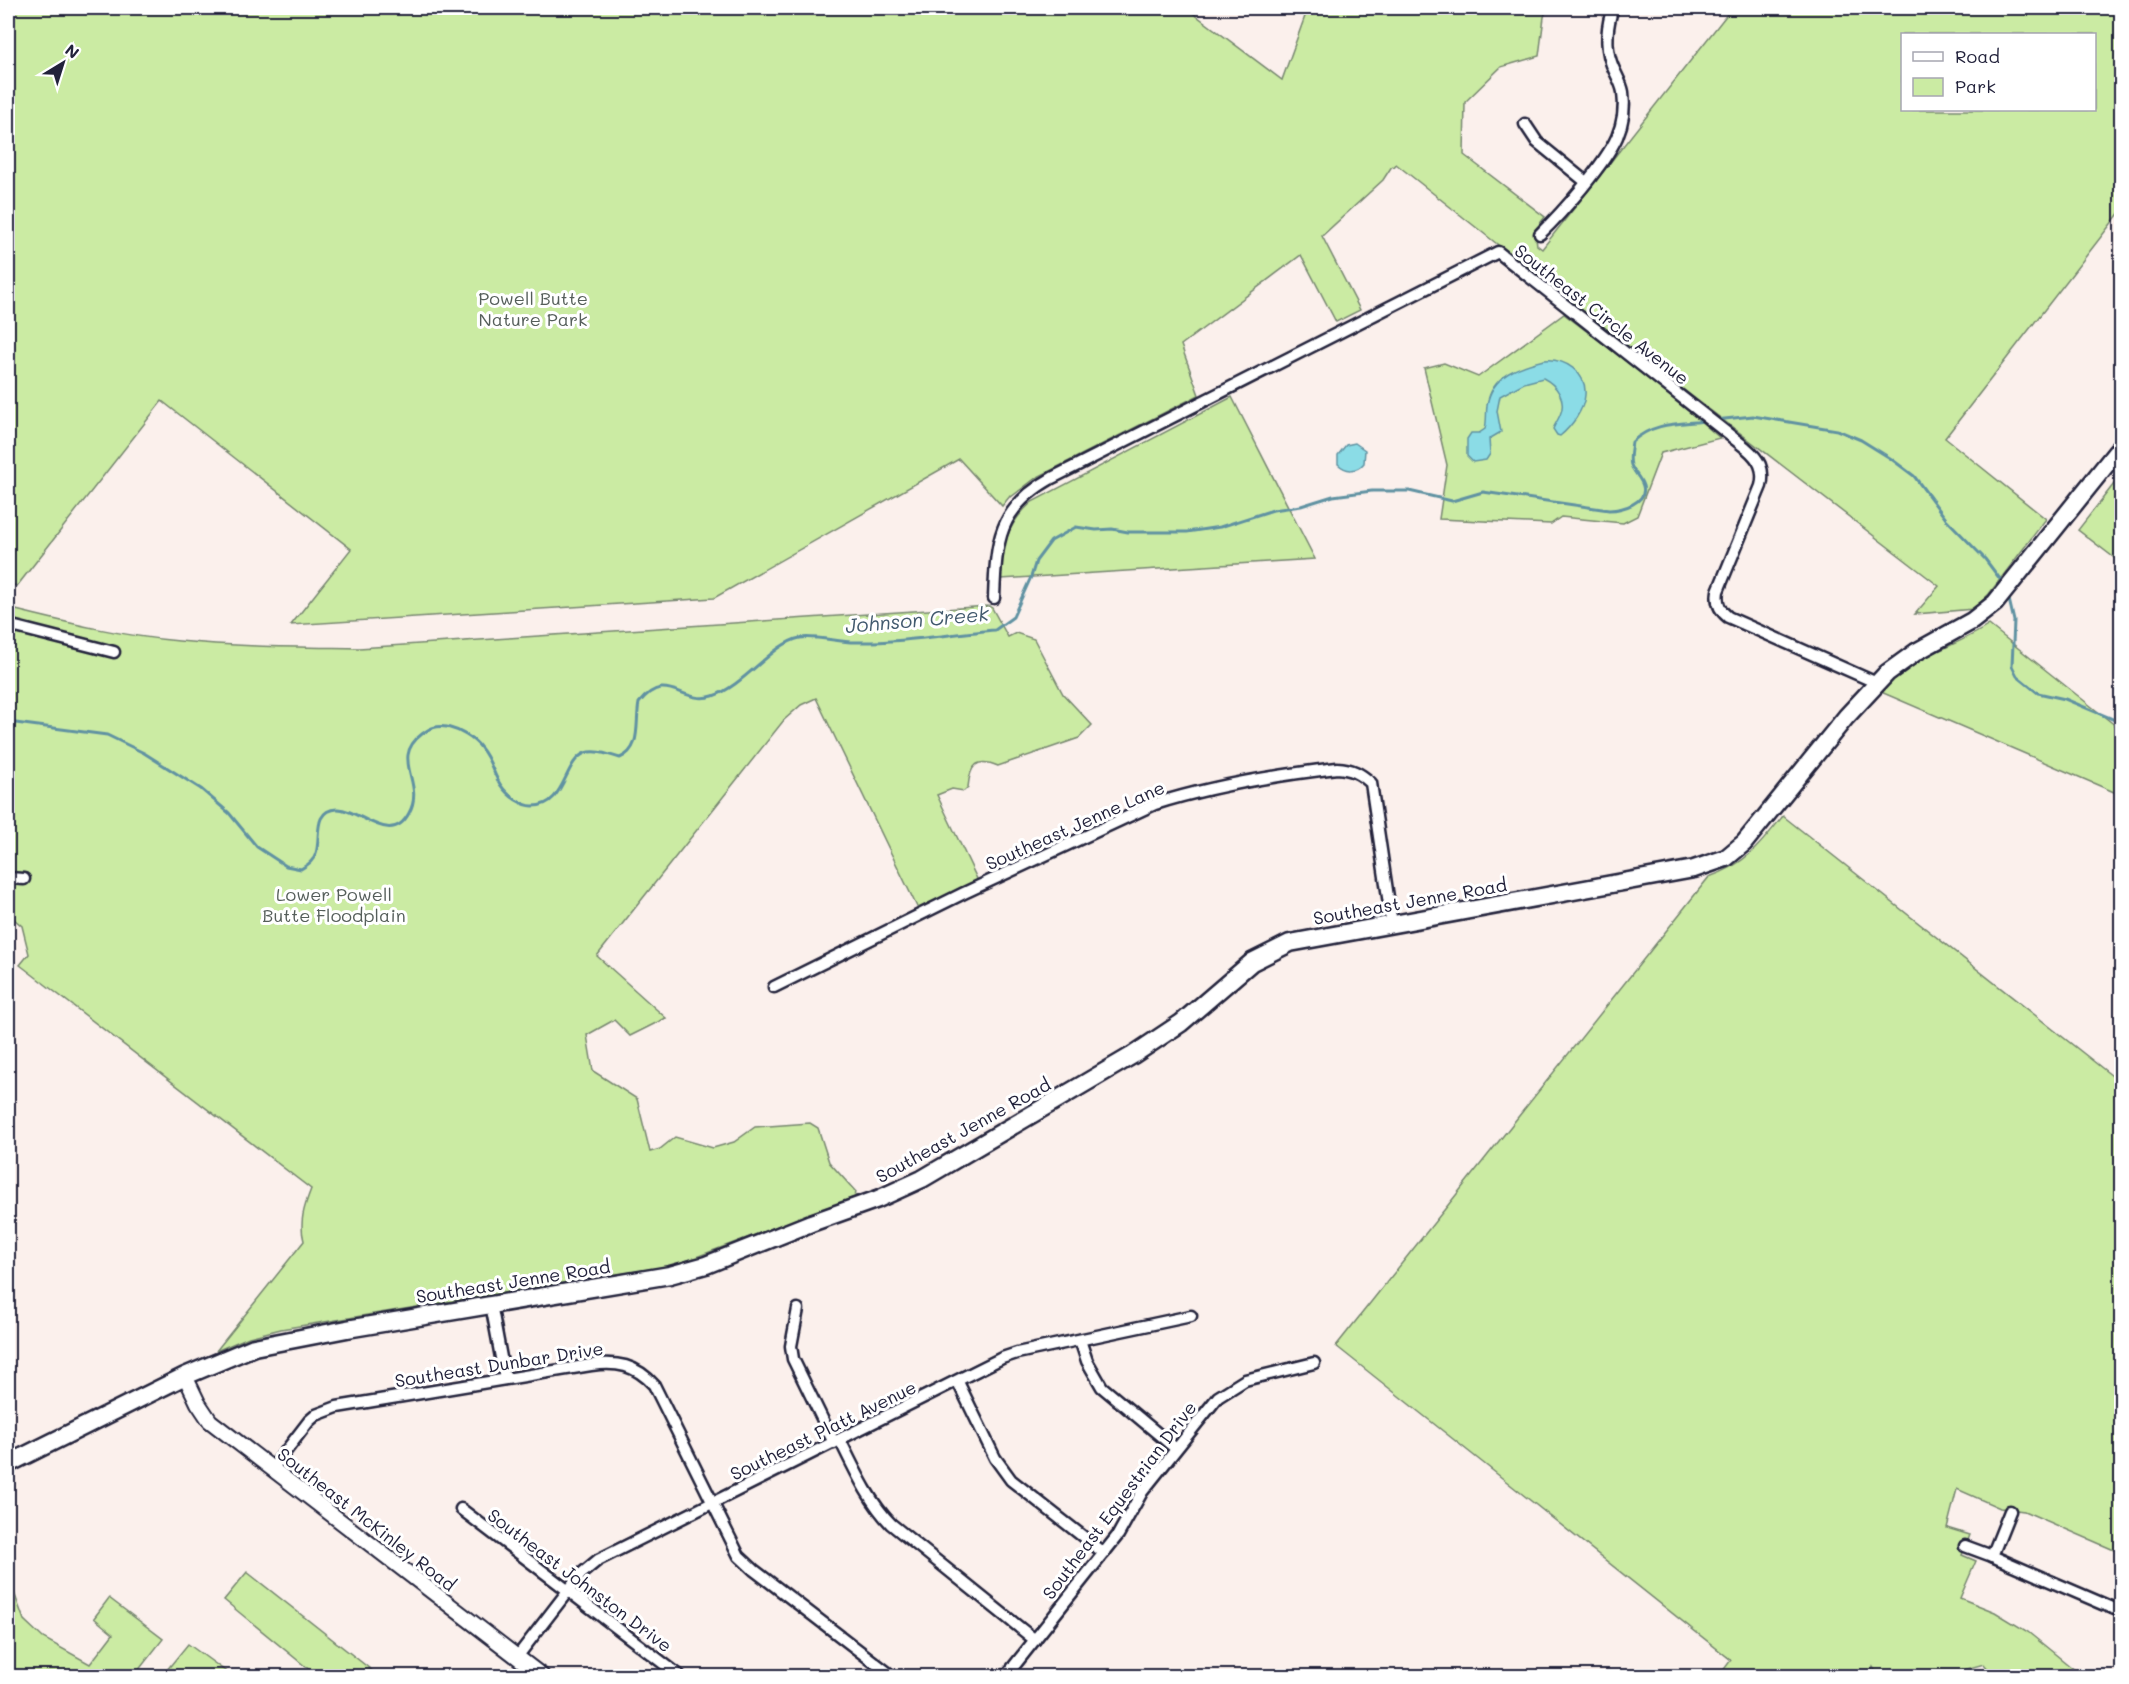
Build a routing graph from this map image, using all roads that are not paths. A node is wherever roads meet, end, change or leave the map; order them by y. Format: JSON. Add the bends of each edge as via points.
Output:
{"nodes":[{"id":1,"x":1613,"y":8,"type":"edge"},
{"id":2,"x":1525,"y":124,"type":"dead end"},
{"id":3,"x":1586,"y":182,"type":"junction"},
{"id":4,"x":1540,"y":234,"type":"dead end"},
{"id":5,"x":2121,"y":445,"type":"edge"},
{"id":6,"x":994,"y":598,"type":"dead end"},
{"id":7,"x":8,"y":625,"type":"edge"},
{"id":8,"x":114,"y":652,"type":"dead end"},
{"id":9,"x":1877,"y":682,"type":"junction"},
{"id":10,"x":8,"y":878,"type":"edge"},
{"id":11,"x":24,"y":879,"type":"dead end"},
{"id":12,"x":1392,"y":924,"type":"junction"},
{"id":13,"x":774,"y":987,"type":"dead end"},
{"id":14,"x":491,"y":1304,"type":"junction"},
{"id":15,"x":798,"y":1309,"type":"dead end"},
{"id":16,"x":1191,"y":1316,"type":"dead end"},
{"id":17,"x":1080,"y":1340,"type":"junction"},
{"id":18,"x":1314,"y":1363,"type":"dead end"},
{"id":19,"x":185,"y":1376,"type":"junction"},
{"id":20,"x":505,"y":1379,"type":"junction"},
{"id":21,"x":958,"y":1382,"type":"junction"},
{"id":22,"x":837,"y":1442,"type":"junction"},
{"id":23,"x":1175,"y":1448,"type":"junction"},
{"id":24,"x":8,"y":1464,"type":"edge"},
{"id":25,"x":272,"y":1469,"type":"junction"},
{"id":26,"x":713,"y":1503,"type":"junction"},
{"id":27,"x":461,"y":1509,"type":"dead end"},
{"id":28,"x":2010,"y":1511,"type":"dead end"},
{"id":29,"x":1965,"y":1546,"type":"dead end"},
{"id":30,"x":1104,"y":1553,"type":"junction"},
{"id":31,"x":1992,"y":1556,"type":"junction"},
{"id":32,"x":568,"y":1590,"type":"junction"},
{"id":33,"x":2121,"y":1612,"type":"edge"},
{"id":34,"x":1035,"y":1640,"type":"junction"},
{"id":35,"x":517,"y":1657,"type":"junction"},
{"id":36,"x":542,"y":1677,"type":"edge"},
{"id":37,"x":680,"y":1677,"type":"edge"},
{"id":38,"x":892,"y":1677,"type":"edge"},
{"id":39,"x":1006,"y":1677,"type":"edge"}],
"edges":[{"from":1,"to":3,"type":"street","via":[[1608,46],[1623,92],[1622,117],[1612,146]]},
{"from":2,"to":3,"type":"street","via":[[1537,142]]},
{"from":3,"to":4,"type":"street"},
{"from":5,"to":9,"type":"main road","name":"Southeast Jenne Road","via":[[1995,603],[1972,621],[1916,652]]},
{"from":6,"to":9,"type":"street","name":"Southeast Circle Avenue","via":[[996,553],[1003,527],[1014,506],[1031,490],[1496,253],[1755,457],[1763,472],[1761,486],[1718,591],[1720,609],[1739,623]]},
{"from":7,"to":8,"type":"street"},
{"from":9,"to":12,"type":"main road","name":"Southeast Jenne Road","via":[[1751,835],[1726,858],[1694,869]]},
{"from":10,"to":11,"type":"street"},
{"from":12,"to":13,"type":"street","name":"Southeast Jenne Lane","via":[[1371,783],[1359,773],[1337,768],[1259,780],[1155,804]]},
{"from":12,"to":14,"type":"main road","name":"Southeast Jenne Road","via":[[1301,940],[1260,957],[1181,1023],[1133,1055],[887,1195],[692,1270]]},
{"from":14,"to":19,"type":"main road","name":"Southeast Jenne Road","via":[[270,1343]]},
{"from":14,"to":20,"type":"street"},
{"from":15,"to":22,"type":"street","via":[[791,1346],[793,1359]]},
{"from":16,"to":17,"type":"street","name":"Southeast Platt Avenue"},
{"from":17,"to":21,"type":"street","name":"Southeast Platt Avenue","via":[[1017,1353]]},
{"from":17,"to":23,"type":"street","via":[[1102,1387]]},
{"from":18,"to":23,"type":"street","name":"Southeast Equestrian Drive","via":[[1262,1374],[1230,1388]]},
{"from":19,"to":24,"type":"main road","name":"Southeast Jenne Road"},
{"from":19,"to":25,"type":"street","name":"Southeast McKinley Road","via":[[210,1421]]},
{"from":20,"to":25,"type":"street","name":"Southeast Dunbar Drive","via":[[326,1411],[309,1421]]},
{"from":20,"to":26,"type":"street","name":"Southeast Dunbar Drive","via":[[605,1363],[637,1370],[654,1385]]},
{"from":21,"to":22,"type":"street","name":"Southeast Platt Avenue"},
{"from":21,"to":30,"type":"street","via":[[995,1458],[1011,1480]]},
{"from":22,"to":26,"type":"street","name":"Southeast Platt Avenue"},
{"from":22,"to":34,"type":"street","via":[[885,1518]]},
{"from":23,"to":30,"type":"street","name":"Southeast Equestrian Drive"},
{"from":25,"to":35,"type":"street","name":"Southeast McKinley Road"},
{"from":26,"to":32,"type":"street","name":"Southeast Platt Avenue","via":[[598,1560]]},
{"from":26,"to":38,"type":"street","name":"Southeast Dunbar Drive","via":[[746,1564]]},
{"from":27,"to":32,"type":"street","name":"Southeast Johnston Drive"},
{"from":28,"to":31,"type":"street"},
{"from":29,"to":31,"type":"street"},
{"from":30,"to":34,"type":"street","name":"Southeast Equestrian Drive"},
{"from":31,"to":33,"type":"street"},
{"from":32,"to":35,"type":"street","name":"Southeast Platt Avenue"},
{"from":32,"to":37,"type":"street","name":"Southeast Johnston Drive"},
{"from":34,"to":39,"type":"street","name":"Southeast Equestrian Drive"},
{"from":35,"to":36,"type":"street","name":"Southeast McKinley Road"}]}
